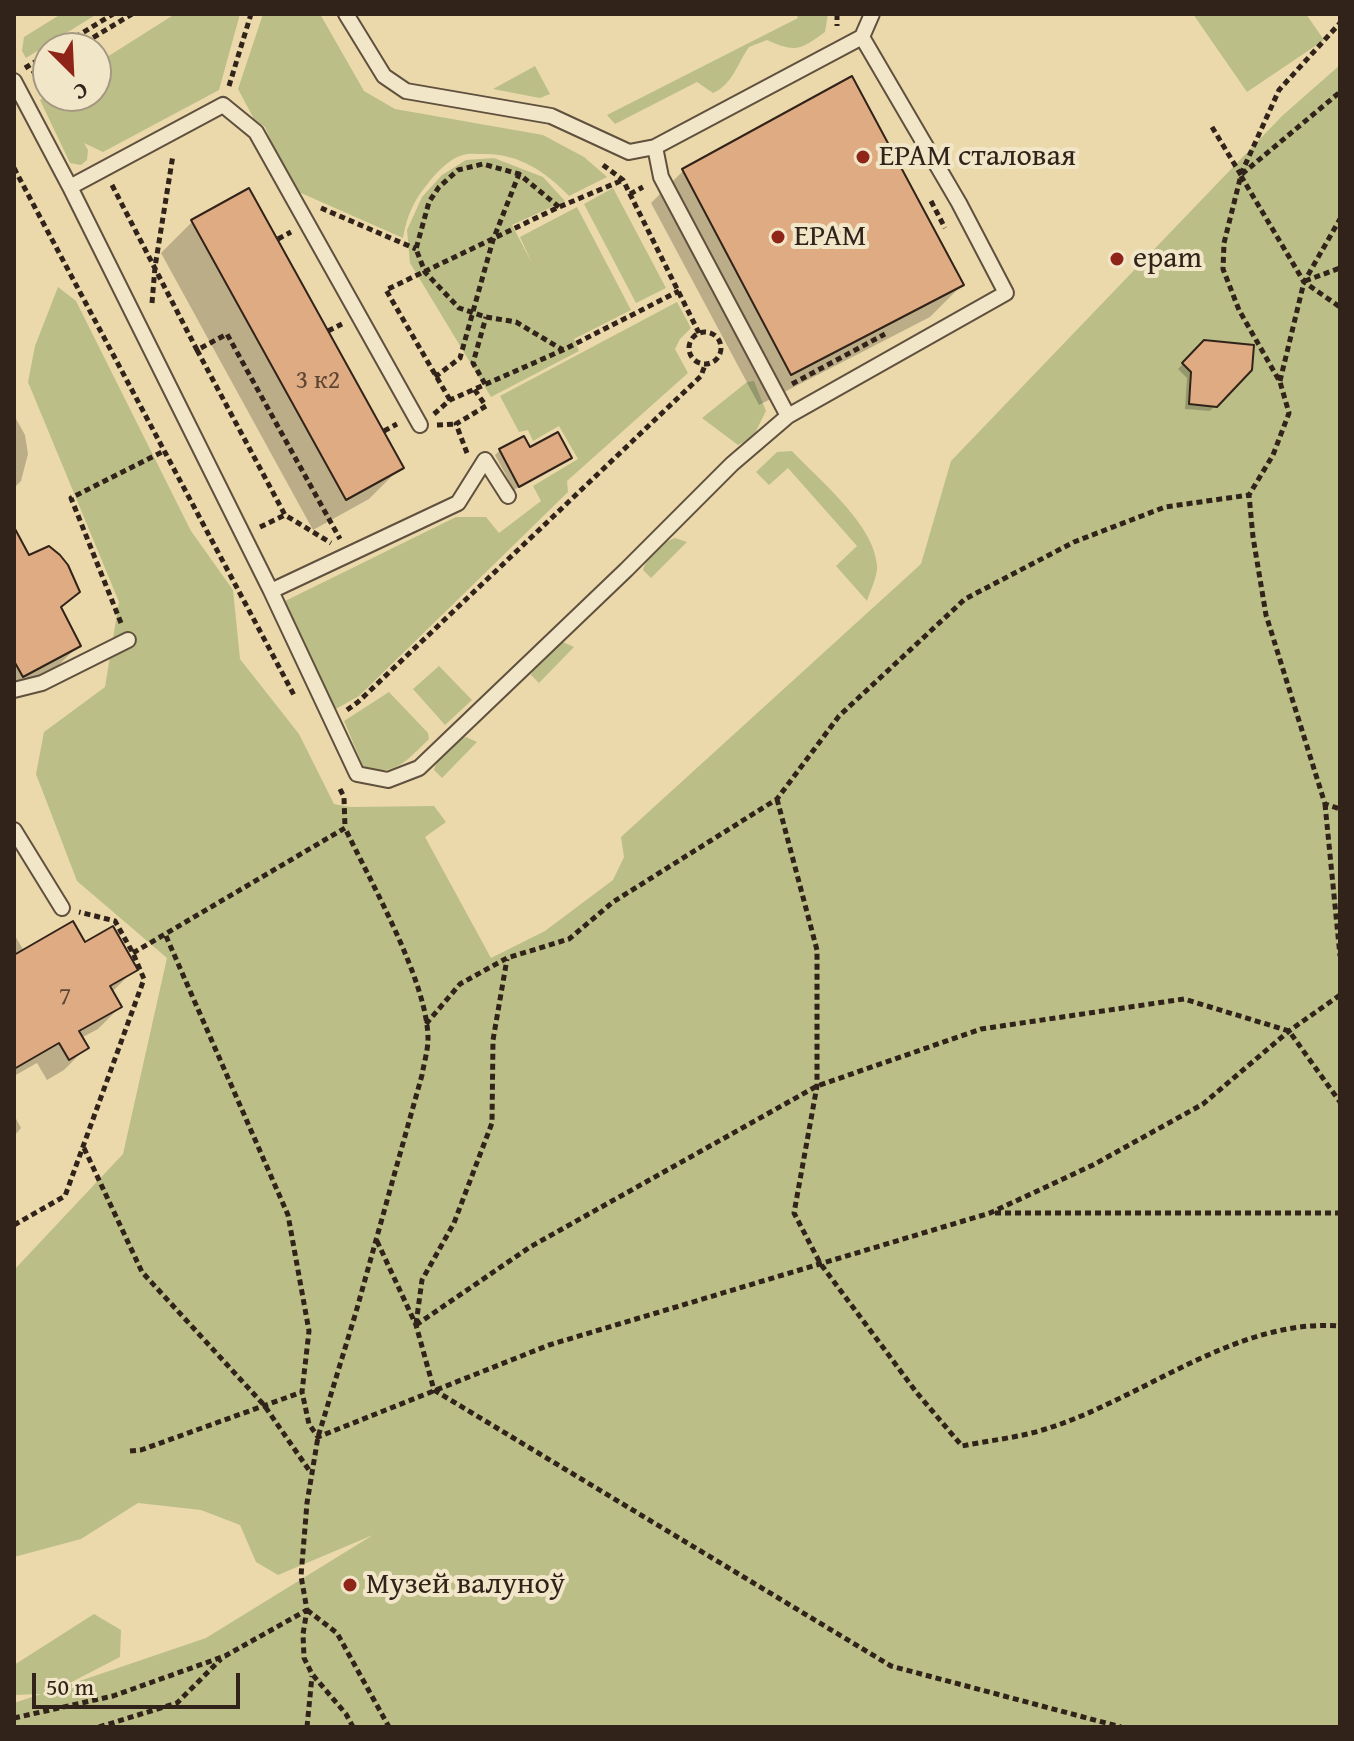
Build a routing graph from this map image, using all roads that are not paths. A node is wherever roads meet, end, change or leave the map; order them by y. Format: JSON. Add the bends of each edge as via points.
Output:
{"nodes":[{"id":1,"x":346,"y":14,"type":"edge"},
{"id":2,"x":872,"y":14,"type":"edge"},
{"id":3,"x":862,"y":37,"type":"junction"},
{"id":4,"x":14,"y":81,"type":"edge"},
{"id":5,"x":655,"y":147,"type":"junction"},
{"id":6,"x":70,"y":187,"type":"junction"},
{"id":7,"x":788,"y":416,"type":"junction"},
{"id":8,"x":420,"y":425,"type":"dead end"},
{"id":9,"x":508,"y":496,"type":"dead end"},
{"id":10,"x":271,"y":591,"type":"junction"},
{"id":11,"x":128,"y":640,"type":"road end"},
{"id":12,"x":14,"y":690,"type":"edge"},
{"id":13,"x":14,"y":830,"type":"edge"},
{"id":14,"x":62,"y":908,"type":"road end"}],
"edges":[{"from":1,"to":5,"type":"lane","via":[[384,76],[406,91],[551,116],[629,152]]},
{"from":2,"to":3,"type":"lane"},
{"from":3,"to":5,"type":"lane"},
{"from":3,"to":7,"type":"lane","via":[[1006,293]]},
{"from":4,"to":6,"type":"lane"},
{"from":5,"to":7,"type":"lane","via":[[661,177]]},
{"from":6,"to":8,"type":"lane","via":[[223,105],[256,132]]},
{"from":6,"to":10,"type":"lane"},
{"from":7,"to":10,"type":"lane","via":[[419,768],[388,780],[357,774]]},
{"from":9,"to":10,"type":"lane","via":[[485,460],[458,503]]},
{"from":11,"to":12,"type":"lane","via":[[42,683]]},
{"from":13,"to":14,"type":"lane"}]}
